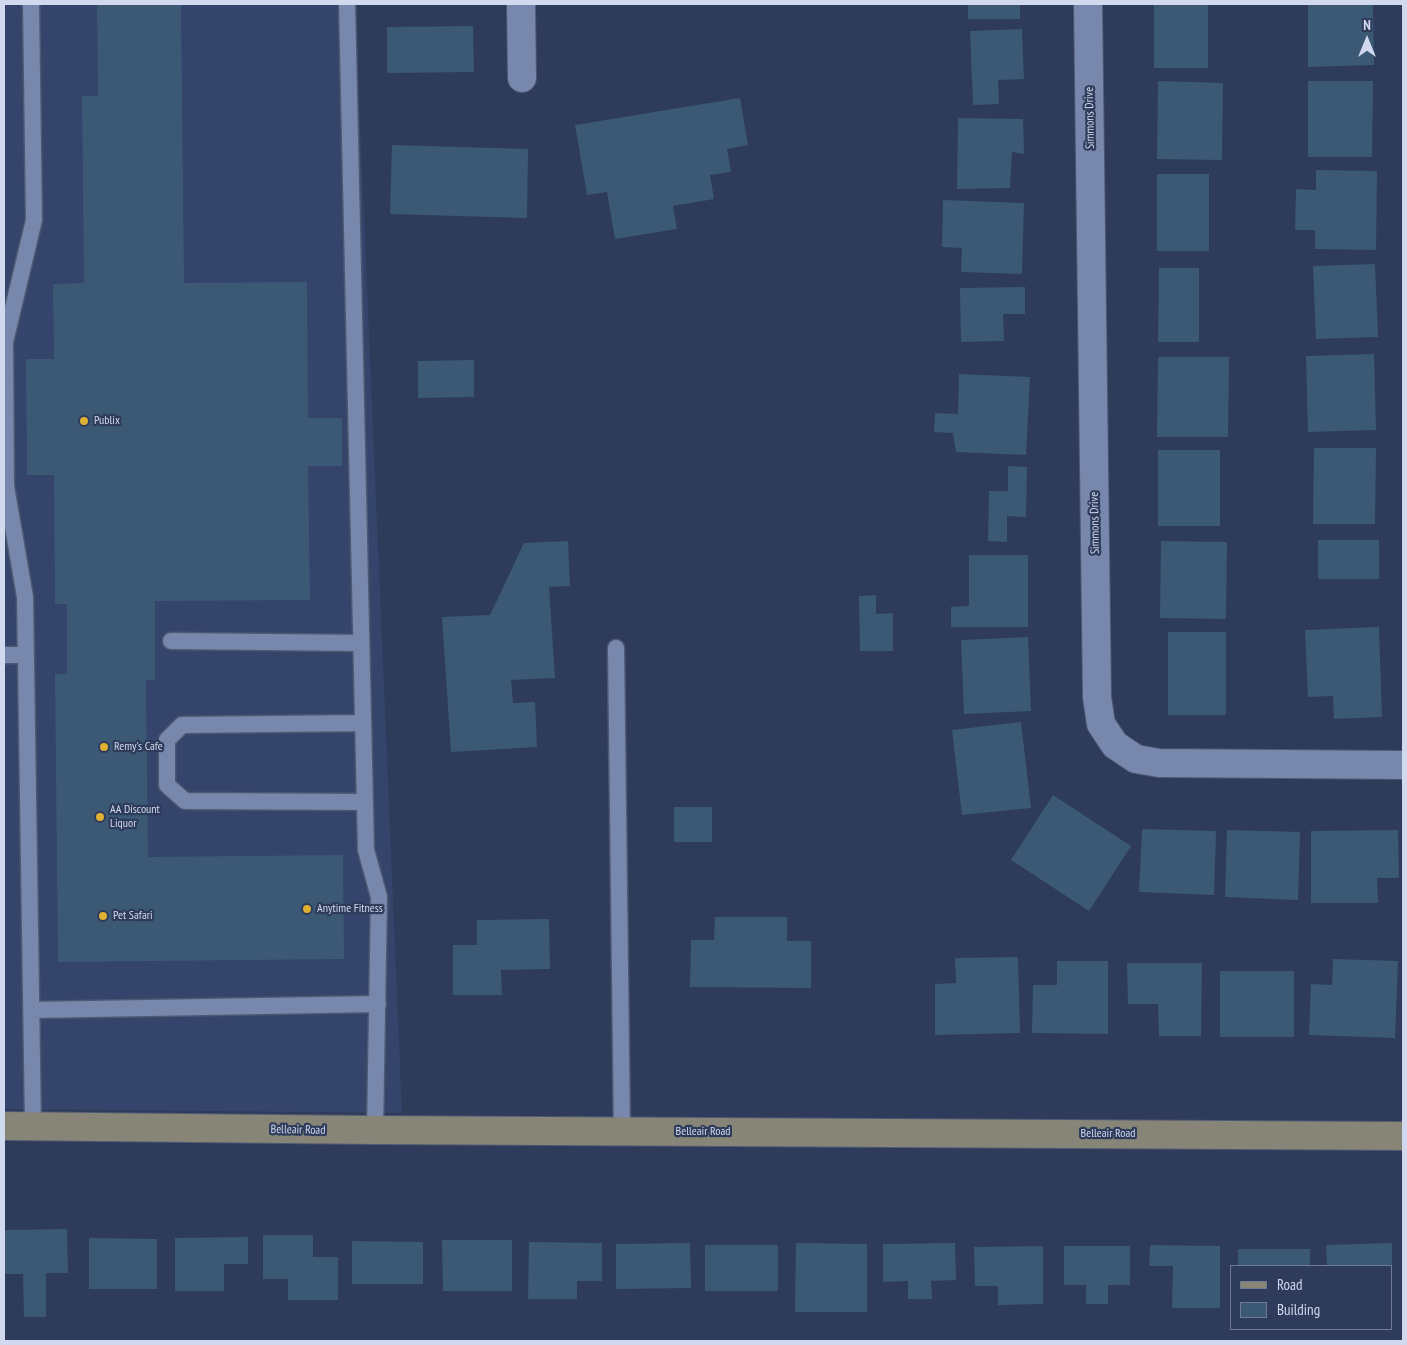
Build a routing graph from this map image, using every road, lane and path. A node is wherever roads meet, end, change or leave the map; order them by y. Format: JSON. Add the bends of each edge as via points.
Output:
{"nodes":[{"id":1,"x":31,"y":4,"type":"edge"},
{"id":2,"x":347,"y":4,"type":"edge"},
{"id":3,"x":521,"y":4,"type":"edge"},
{"id":4,"x":1088,"y":4,"type":"edge"},
{"id":5,"x":522,"y":78,"type":"dead end"},
{"id":6,"x":171,"y":641,"type":"dead end"},
{"id":7,"x":361,"y":643,"type":"junction"},
{"id":8,"x":616,"y":648,"type":"dead end"},
{"id":9,"x":4,"y":655,"type":"edge"},
{"id":10,"x":26,"y":655,"type":"junction"},
{"id":11,"x":363,"y":723,"type":"junction"},
{"id":12,"x":1403,"y":765,"type":"edge"},
{"id":13,"x":365,"y":802,"type":"junction"},
{"id":14,"x":378,"y":1004,"type":"junction"},
{"id":15,"x":32,"y":1010,"type":"junction"},
{"id":16,"x":4,"y":1126,"type":"edge"},
{"id":17,"x":33,"y":1126,"type":"junction"},
{"id":18,"x":375,"y":1130,"type":"junction"},
{"id":19,"x":622,"y":1132,"type":"junction"},
{"id":20,"x":1403,"y":1136,"type":"edge"}],
"edges":[{"from":1,"to":10,"type":"lane","via":[[34,220],[5,342],[6,486],[25,597]]},
{"from":2,"to":7,"type":"lane"},
{"from":3,"to":5,"type":"street"},
{"from":4,"to":12,"type":"street","name":"Simmons Drive","via":[[1097,697],[1101,724],[1115,745],[1136,759],[1159,764]]},
{"from":6,"to":7,"type":"lane"},
{"from":7,"to":11,"type":"lane"},
{"from":8,"to":19,"type":"lane"},
{"from":9,"to":10,"type":"lane"},
{"from":10,"to":15,"type":"lane"},
{"from":11,"to":13,"type":"lane"},
{"from":11,"to":13,"type":"lane","via":[[182,725],[167,740],[167,785],[185,801]]},
{"from":13,"to":14,"type":"lane","via":[[366,850],[379,897]]},
{"from":14,"to":15,"type":"lane"},
{"from":14,"to":18,"type":"lane"},
{"from":15,"to":17,"type":"lane"},
{"from":16,"to":17,"type":"main road","name":"Belleair Road"},
{"from":17,"to":18,"type":"main road","name":"Belleair Road"},
{"from":18,"to":19,"type":"main road","name":"Belleair Road"},
{"from":19,"to":20,"type":"main road","name":"Belleair Road"}]}
